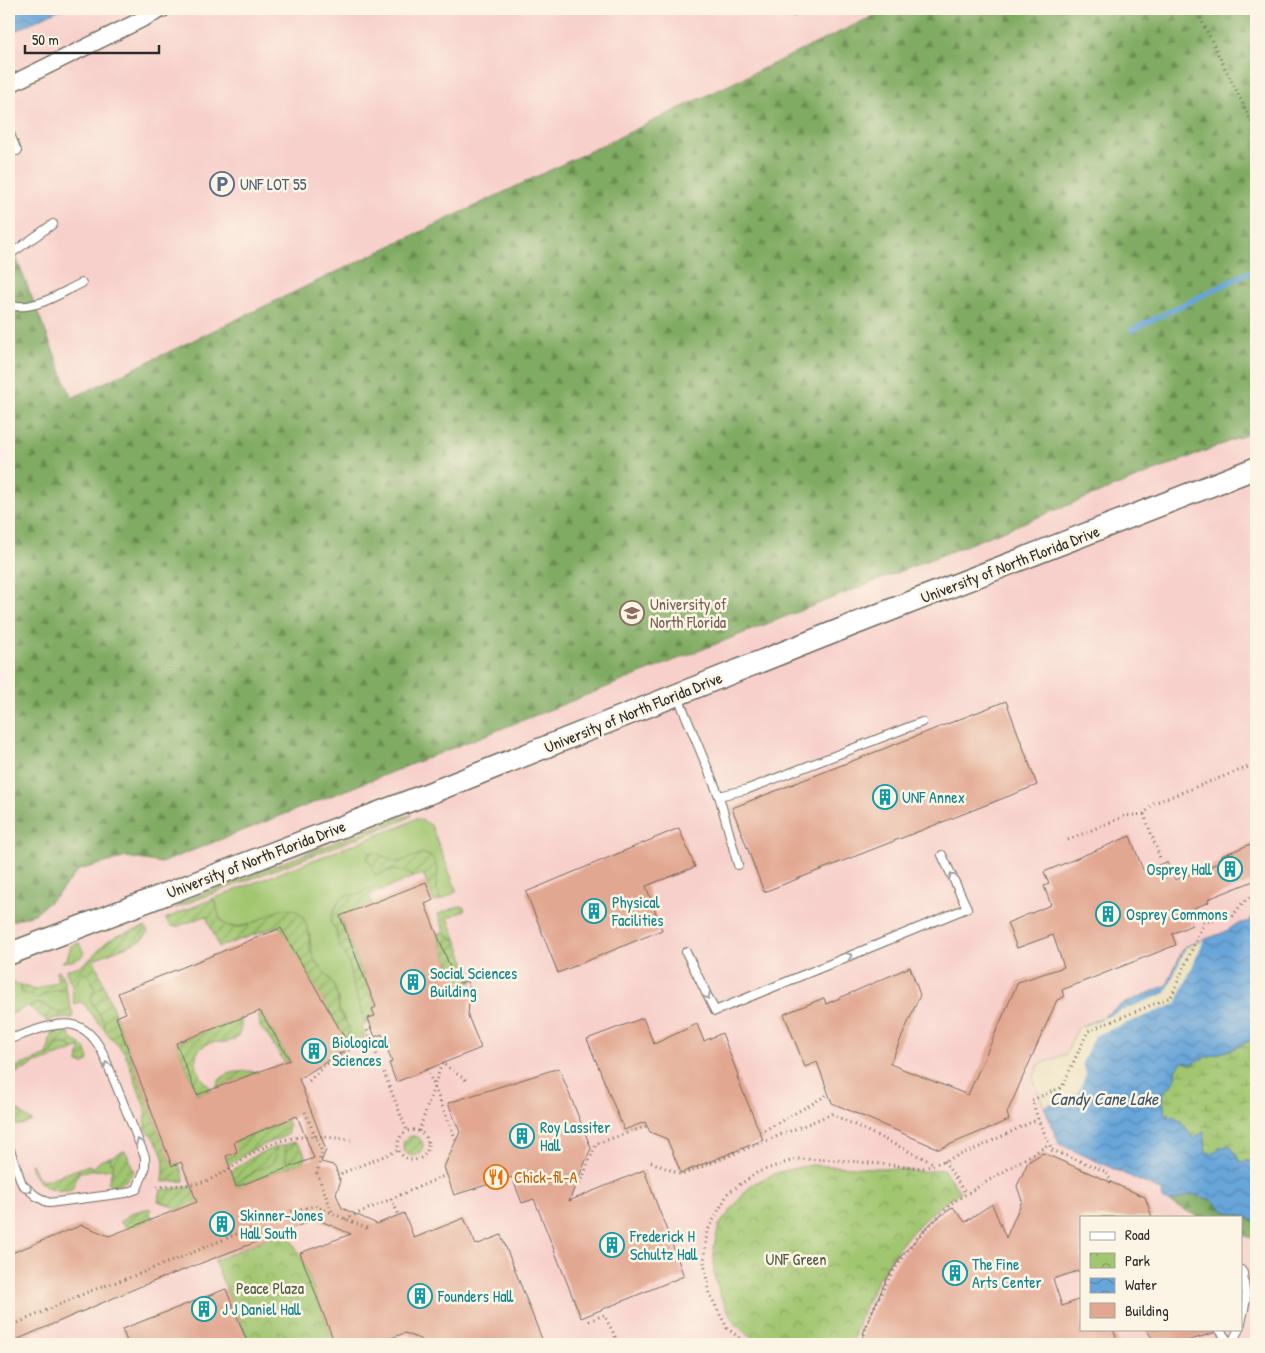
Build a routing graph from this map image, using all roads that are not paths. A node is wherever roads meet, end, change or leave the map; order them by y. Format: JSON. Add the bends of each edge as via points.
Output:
{"nodes":[{"id":1,"x":164,"y":9,"type":"edge"},
{"id":2,"x":9,"y":85,"type":"edge"},
{"id":3,"x":9,"y":132,"type":"edge"},
{"id":4,"x":17,"y":151,"type":"dead end"},
{"id":5,"x":53,"y":224,"type":"dead end"},
{"id":6,"x":9,"y":255,"type":"edge"},
{"id":7,"x":82,"y":282,"type":"dead end"},
{"id":8,"x":9,"y":301,"type":"edge"},
{"id":9,"x":1256,"y":468,"type":"edge"},
{"id":10,"x":677,"y":695,"type":"junction"},
{"id":11,"x":922,"y":722,"type":"dead end"},
{"id":12,"x":719,"y":796,"type":"junction"},
{"id":13,"x":942,"y":855,"type":"dead end"},
{"id":14,"x":738,"y":865,"type":"dead end"},
{"id":15,"x":686,"y":952,"type":"dead end"},
{"id":16,"x":9,"y":954,"type":"edge"},
{"id":17,"x":9,"y":1039,"type":"edge"},
{"id":18,"x":9,"y":1147,"type":"edge"},
{"id":19,"x":1242,"y":1272,"type":"edge"},
{"id":20,"x":1242,"y":1318,"type":"edge"},
{"id":21,"x":1220,"y":1330,"type":"edge"},
{"id":22,"x":1238,"y":1330,"type":"edge"},
{"id":23,"x":1231,"y":1344,"type":"edge"}],
"edges":[{"from":1,"to":2,"type":"street"},
{"from":3,"to":4,"type":"lane"},
{"from":5,"to":6,"type":"lane"},
{"from":7,"to":8,"type":"lane","via":[[35,306],[12,306]]},
{"from":9,"to":10,"type":"street","name":"University of North Florida Drive"},
{"from":10,"to":12,"type":"lane"},
{"from":10,"to":16,"type":"street","name":"University of North Florida Drive"},
{"from":11,"to":12,"type":"lane","via":[[748,789]]},
{"from":12,"to":14,"type":"lane"},
{"from":15,"to":13,"type":"lane","one_way":true,"via":[[715,1011],[967,908]]},
{"from":18,"to":17,"type":"lane","one_way":true,"via":[[22,1184],[49,1202],[126,1193],[137,1189],[145,1169],[145,1157],[105,1058],[98,1042],[88,1031],[64,1023]]},
{"from":19,"to":20,"type":"lane","via":[[1246,1300]]},
{"from":21,"to":23,"type":"lane"},
{"from":22,"to":23,"type":"lane"}]}
